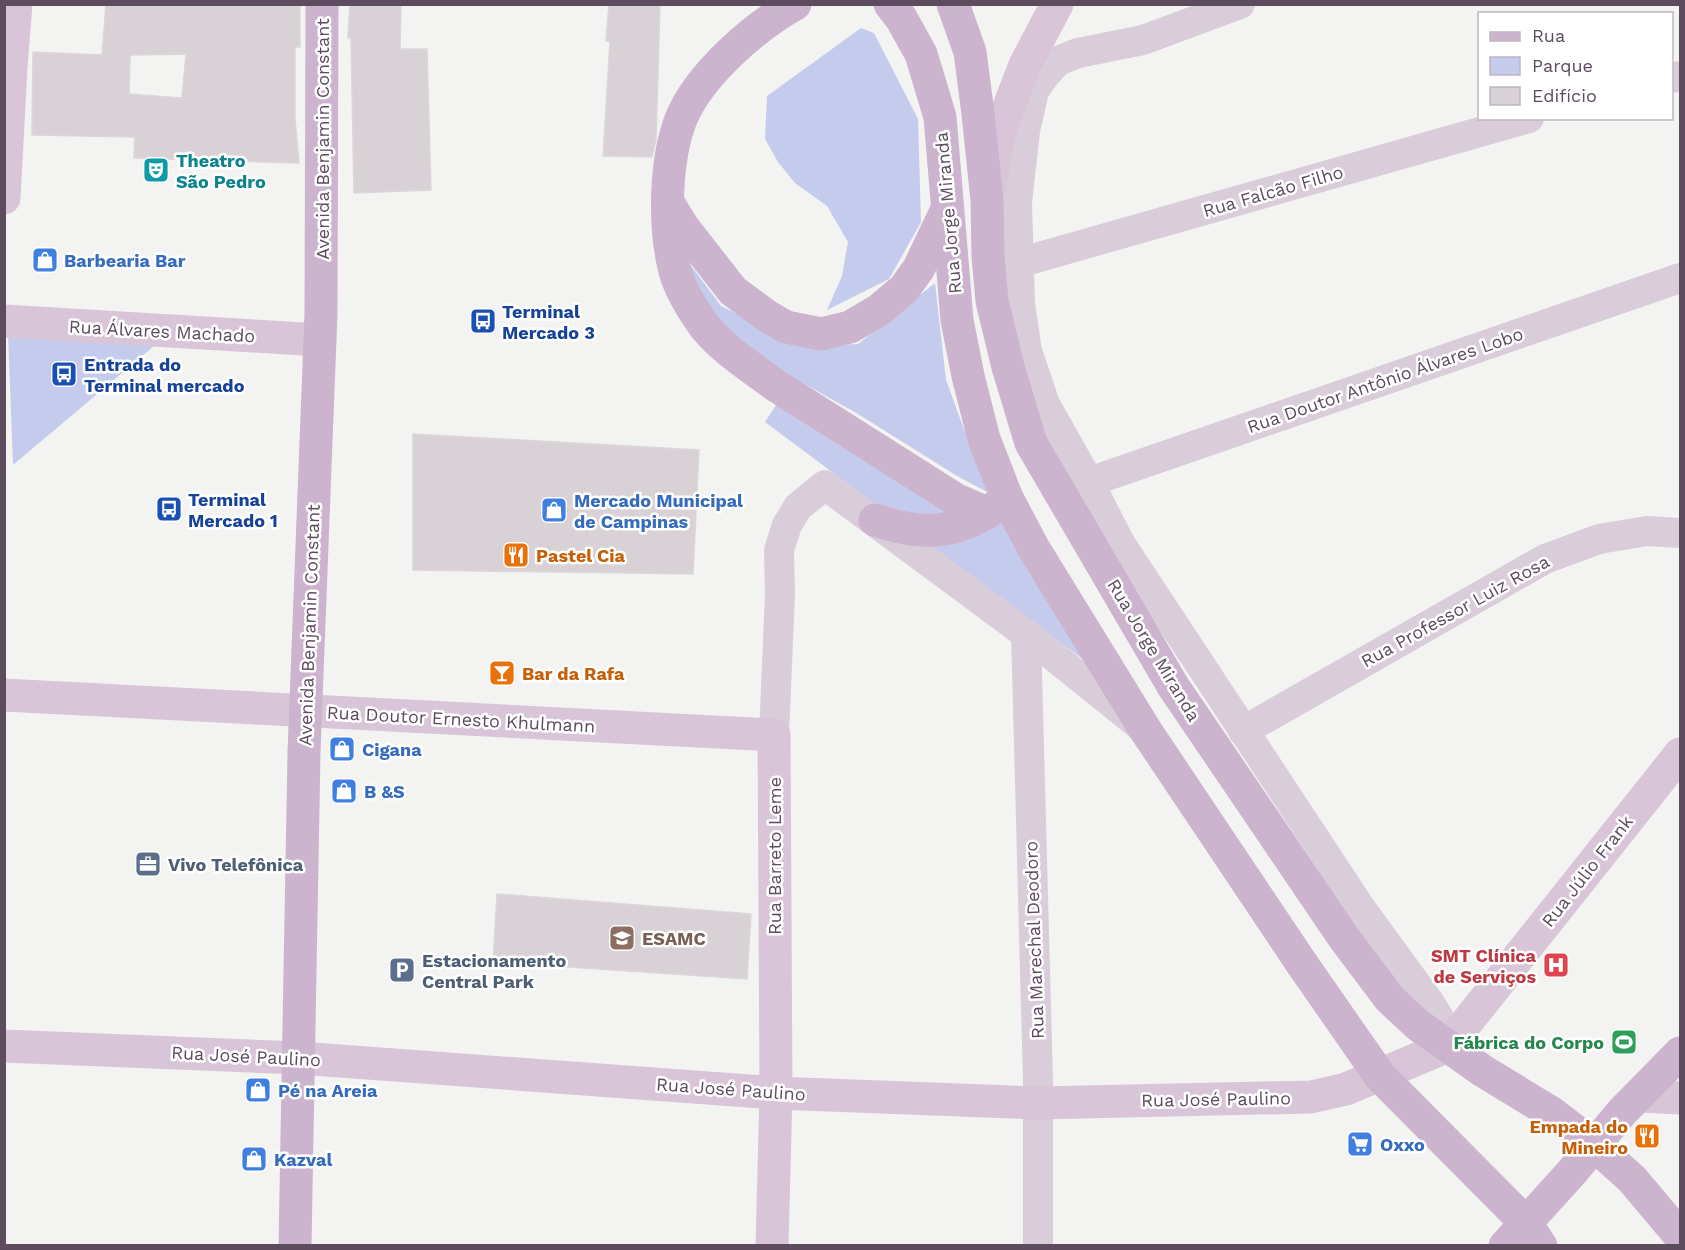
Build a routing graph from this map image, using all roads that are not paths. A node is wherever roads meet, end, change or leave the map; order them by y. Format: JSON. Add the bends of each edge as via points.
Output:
{"nodes":[{"id":1,"x":16,"y":4,"type":"edge"},
{"id":2,"x":322,"y":4,"type":"edge"},
{"id":3,"x":795,"y":4,"type":"edge"},
{"id":4,"x":890,"y":4,"type":"edge"},
{"id":5,"x":952,"y":4,"type":"edge"},
{"id":6,"x":1057,"y":4,"type":"edge"},
{"id":7,"x":1240,"y":4,"type":"edge"},
{"id":8,"x":1522,"y":120,"type":"edge"},
{"id":9,"x":4,"y":198,"type":"edge"},
{"id":10,"x":667,"y":200,"type":"junction"},
{"id":11,"x":987,"y":200,"type":"junction"},
{"id":12,"x":947,"y":209,"type":"junction"},
{"id":13,"x":1018,"y":263,"type":"junction"},
{"id":14,"x":1680,"y":278,"type":"edge"},
{"id":15,"x":4,"y":321,"type":"edge"},
{"id":16,"x":320,"y":340,"type":"junction"},
{"id":17,"x":1031,"y":443,"type":"junction"},
{"id":18,"x":1089,"y":482,"type":"junction"},
{"id":19,"x":825,"y":484,"type":"joint"},
{"id":20,"x":997,"y":506,"type":"junction"},
{"id":21,"x":875,"y":520,"type":"junction"},
{"id":22,"x":1680,"y":533,"type":"edge"},
{"id":23,"x":1026,"y":634,"type":"junction"},
{"id":24,"x":4,"y":695,"type":"edge"},
{"id":25,"x":306,"y":711,"type":"junction"},
{"id":26,"x":1146,"y":731,"type":"junction"},
{"id":27,"x":1244,"y":731,"type":"junction"},
{"id":28,"x":774,"y":735,"type":"junction"},
{"id":29,"x":1680,"y":753,"type":"edge"},
{"id":30,"x":1446,"y":1044,"type":"junction"},
{"id":31,"x":4,"y":1046,"type":"edge"},
{"id":32,"x":1680,"y":1053,"type":"edge"},
{"id":33,"x":299,"y":1058,"type":"junction"},
{"id":34,"x":1380,"y":1076,"type":"junction"},
{"id":35,"x":776,"y":1093,"type":"junction"},
{"id":36,"x":1639,"y":1096,"type":"junction"},
{"id":37,"x":1680,"y":1098,"type":"edge"},
{"id":38,"x":1038,"y":1103,"type":"junction"},
{"id":39,"x":1594,"y":1145,"type":"junction"},
{"id":40,"x":1680,"y":1236,"type":"edge"},
{"id":41,"x":1524,"y":1238,"type":"edge"},
{"id":42,"x":295,"y":1245,"type":"edge"},
{"id":43,"x":772,"y":1245,"type":"edge"},
{"id":44,"x":1038,"y":1245,"type":"edge"}],
"edges":[{"from":1,"to":9,"type":"main road"},
{"from":2,"to":16,"type":"main road","name":"Avenida Benjamin Constant"},
{"from":3,"to":10,"type":"main road","via":[[729,53],[698,90],[682,118],[673,147]]},
{"from":4,"to":12,"type":"main road","name":"Rua Jorge Miranda","via":[[921,54],[940,117]]},
{"from":5,"to":11,"type":"main road","name":"Rua Jorge Miranda","via":[[970,52]]},
{"from":6,"to":11,"type":"main road","via":[[1025,65],[1000,130]]},
{"from":7,"to":13,"type":"street","name":"Rua Jorge Miranda","via":[[1143,40],[1078,53],[1058,61],[1045,75],[1035,92],[1025,130],[1017,202]]},
{"from":8,"to":13,"type":"street","name":"Rua Falcão Filho"},
{"from":10,"to":12,"type":"main road","via":[[720,277],[740,297],[786,327],[821,333],[850,327],[904,289],[919,268]]},
{"from":10,"to":20,"type":"main road","via":[[674,268],[685,297],[715,336],[775,385],[955,499]]},
{"from":11,"to":17,"type":"main road","name":"Rua Jorge Miranda","via":[[992,301]]},
{"from":12,"to":20,"type":"main road","name":"Rua Jorge Miranda","via":[[957,320]]},
{"from":13,"to":18,"type":"street","name":"Rua Jorge Miranda","via":[[1027,351],[1045,404]]},
{"from":14,"to":18,"type":"street","name":"Rua Doutor Antônio Álvares Lobo"},
{"from":15,"to":16,"type":"main road","name":"Rua Álvares Machado"},
{"from":16,"to":25,"type":"main road","name":"Avenida Benjamin Constant"},
{"from":17,"to":20,"type":"main road","via":[[1019,482]]},
{"from":17,"to":30,"type":"main road","name":"Rua Jorge Miranda","via":[[1173,686],[1344,938],[1390,999]]},
{"from":18,"to":27,"type":"street","name":"Rua Jorge Miranda","via":[[1120,543]]},
{"from":19,"to":21,"type":"street","name":"Rua Jorge Miranda"},
{"from":19,"to":28,"type":"street","name":"Rua Barreto Leme","via":[[798,507],[779,550]]},
{"from":20,"to":21,"type":"main road","via":[[960,526],[932,531],[903,529]]},
{"from":20,"to":26,"type":"main road","name":"Rua Jorge Miranda","via":[[1034,549]]},
{"from":21,"to":23,"type":"street","name":"Rua Jorge Miranda"},
{"from":22,"to":27,"type":"street","name":"Rua Professor Luiz Rosa","via":[[1647,531],[1599,539],[1545,559]]},
{"from":23,"to":26,"type":"street","name":"Rua Jorge Miranda"},
{"from":23,"to":38,"type":"street","name":"Rua Marechal Deodoro"},
{"from":24,"to":25,"type":"main road","name":"Rua Doutor Ernesto Khulmann"},
{"from":25,"to":28,"type":"main road","name":"Rua Doutor Ernesto Khulmann"},
{"from":25,"to":33,"type":"main road","name":"Avenida Benjamin Constant"},
{"from":26,"to":34,"type":"main road","name":"Rua Jorge Miranda"},
{"from":27,"to":30,"type":"street","name":"Rua Jorge Miranda","via":[[1360,907],[1430,1003]]},
{"from":28,"to":35,"type":"main road","name":"Rua Barreto Leme"},
{"from":29,"to":30,"type":"main road","name":"Rua Júlio Frank"},
{"from":30,"to":34,"type":"main road","name":"Rua José Paulino"},
{"from":30,"to":39,"type":"main road"},
{"from":31,"to":33,"type":"main road","name":"Rua José Paulino"},
{"from":32,"to":36,"type":"main road"},
{"from":33,"to":35,"type":"main road","name":"Rua José Paulino"},
{"from":33,"to":42,"type":"main road","name":"Avenida Benjamin Constant"},
{"from":34,"to":38,"type":"main road","name":"Rua José Paulino","via":[[1338,1092],[1311,1097]]},
{"from":34,"to":41,"type":"main road","name":"Rua Jorge Miranda"},
{"from":35,"to":38,"type":"main road","name":"Rua José Paulino"},
{"from":35,"to":43,"type":"main road","name":"Rua Barreto Leme"},
{"from":36,"to":37,"type":"main road"},
{"from":36,"to":39,"type":"main road"},
{"from":38,"to":44,"type":"street","name":"Rua Marechal Deodoro"},
{"from":39,"to":40,"type":"main road","via":[[1632,1179]]},
{"from":39,"to":41,"type":"main road"}]}
